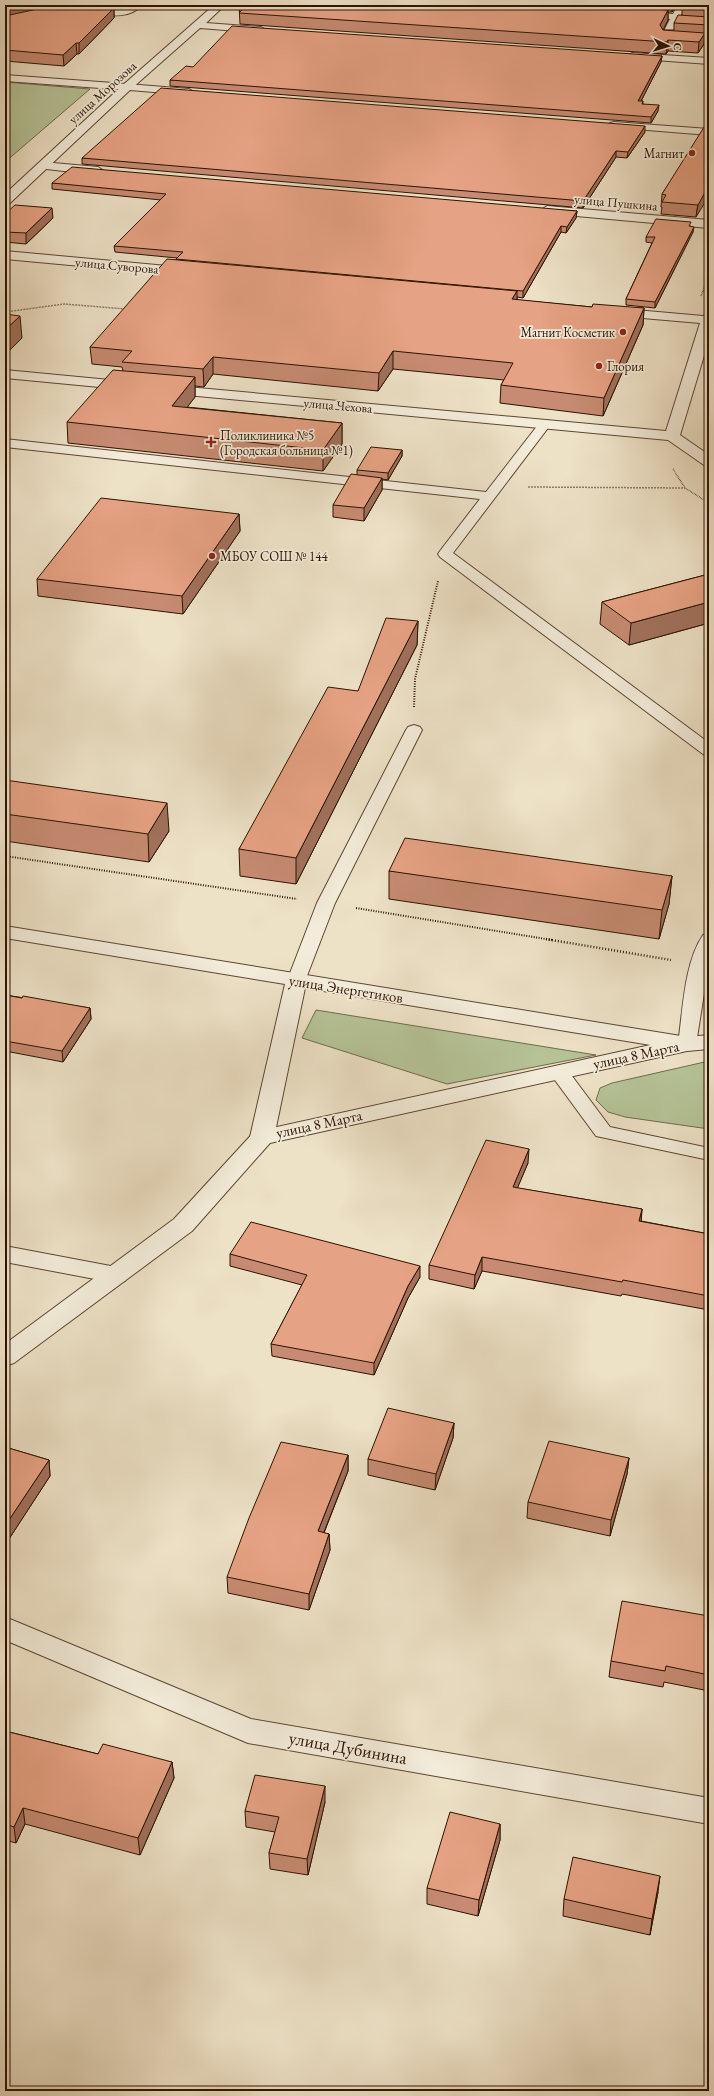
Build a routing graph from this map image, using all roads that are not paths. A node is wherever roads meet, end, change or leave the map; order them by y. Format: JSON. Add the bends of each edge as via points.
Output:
{"nodes":[{"id":1,"x":138,"y":5,"type":"edge"},
{"id":2,"x":220,"y":5,"type":"edge"},
{"id":3,"x":682,"y":5,"type":"edge"},
{"id":4,"x":82,"y":11,"type":"edge"},
{"id":5,"x":637,"y":15,"type":"edge"},
{"id":6,"x":676,"y":20,"type":"junction"},
{"id":7,"x":198,"y":25,"type":"junction"},
{"id":8,"x":269,"y":30,"type":"edge"},
{"id":9,"x":709,"y":40,"type":"edge"},
{"id":10,"x":622,"y":55,"type":"edge"},
{"id":11,"x":709,"y":61,"type":"edge"},
{"id":12,"x":5,"y":78,"type":"edge"},
{"id":13,"x":127,"y":87,"type":"junction"},
{"id":14,"x":199,"y":92,"type":"edge"},
{"id":15,"x":605,"y":124,"type":"edge"},
{"id":16,"x":709,"y":132,"type":"edge"},
{"id":17,"x":42,"y":166,"type":"junction"},
{"id":18,"x":114,"y":172,"type":"edge"},
{"id":19,"x":5,"y":202,"type":"edge"},
{"id":20,"x":534,"y":209,"type":"edge"},
{"id":21,"x":709,"y":224,"type":"edge"},
{"id":22,"x":5,"y":255,"type":"edge"},
{"id":23,"x":202,"y":273,"type":"edge"},
{"id":24,"x":598,"y":310,"type":"edge"},
{"id":25,"x":708,"y":319,"type":"edge"},
{"id":26,"x":5,"y":374,"type":"edge"},
{"id":27,"x":545,"y":424,"type":"junction"},
{"id":28,"x":672,"y":436,"type":"junction"},
{"id":29,"x":5,"y":443,"type":"edge"},
{"id":30,"x":709,"y":462,"type":"edge"},
{"id":31,"x":493,"y":492,"type":"junction"},
{"id":32,"x":414,"y":730,"type":"dead end"},
{"id":33,"x":709,"y":751,"type":"edge"},
{"id":34,"x":5,"y":932,"type":"edge"},
{"id":35,"x":709,"y":939,"type":"edge"},
{"id":36,"x":296,"y":981,"type":"junction"},
{"id":37,"x":698,"y":1043,"type":"edge"},
{"id":38,"x":559,"y":1072,"type":"junction"},
{"id":39,"x":262,"y":1137,"type":"junction"},
{"id":40,"x":709,"y":1154,"type":"edge"},
{"id":41,"x":5,"y":1254,"type":"edge"},
{"id":42,"x":116,"y":1275,"type":"junction"},
{"id":43,"x":5,"y":1357,"type":"edge"},
{"id":44,"x":5,"y":1628,"type":"edge"},
{"id":45,"x":709,"y":1811,"type":"edge"}],
"edges":[{"from":1,"to":4,"type":"lane","via":[[131,11],[119,13]]},
{"from":2,"to":7,"type":"street","name":"улица Морозова"},
{"from":3,"to":6,"type":"lane"},
{"from":5,"to":6,"type":"lane"},
{"from":6,"to":9,"type":"lane","via":[[665,37]]},
{"from":7,"to":8,"type":"street"},
{"from":7,"to":13,"type":"street","name":"улица Морозова"},
{"from":10,"to":11,"type":"street"},
{"from":12,"to":13,"type":"lane"},
{"from":13,"to":14,"type":"street"},
{"from":13,"to":17,"type":"street","name":"улица Морозова"},
{"from":15,"to":16,"type":"street"},
{"from":17,"to":18,"type":"street"},
{"from":17,"to":19,"type":"street","name":"улица Морозова"},
{"from":20,"to":21,"type":"street","name":"улица Пушкина"},
{"from":22,"to":23,"type":"street","name":"улица Суворова"},
{"from":24,"to":25,"type":"street"},
{"from":25,"to":28,"type":"street"},
{"from":26,"to":27,"type":"street","name":"улица Чехова"},
{"from":27,"to":28,"type":"street","name":"улица Чехова"},
{"from":27,"to":31,"type":"lane"},
{"from":28,"to":30,"type":"street"},
{"from":29,"to":31,"type":"lane"},
{"from":31,"to":33,"type":"lane","via":[[445,554]]},
{"from":32,"to":36,"type":"lane","via":[[326,903]]},
{"from":34,"to":36,"type":"street","name":"улица Энергетиков"},
{"from":35,"to":37,"type":"lane","via":[[699,964]]},
{"from":36,"to":37,"type":"street","name":"улица Энергетиков"},
{"from":36,"to":39,"type":"street"},
{"from":37,"to":38,"type":"street","name":"улица 8 Марта"},
{"from":38,"to":39,"type":"street","name":"улица 8 Марта"},
{"from":38,"to":40,"type":"lane","via":[[604,1132]]},
{"from":39,"to":42,"type":"street","name":"улица 8 Марта","via":[[183,1225]]},
{"from":41,"to":42,"type":"street"},
{"from":42,"to":43,"type":"street","name":"улица 8 Марта"},
{"from":44,"to":45,"type":"street","name":"улица Дубинина","via":[[248,1731]]}]}
